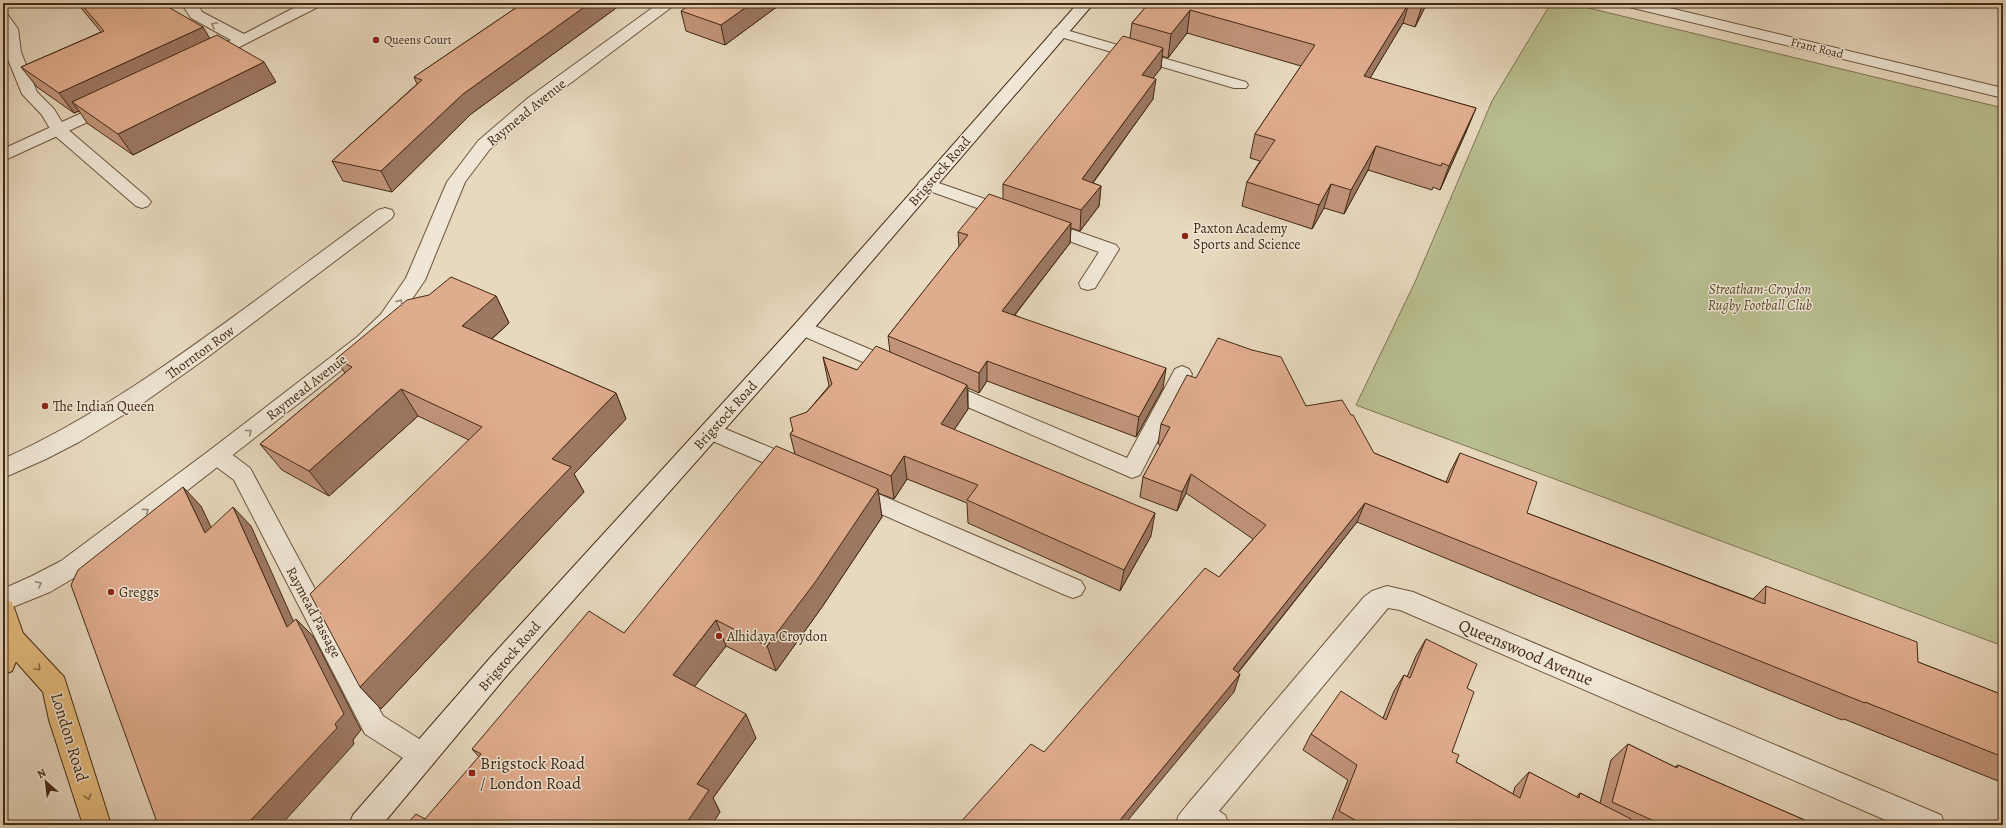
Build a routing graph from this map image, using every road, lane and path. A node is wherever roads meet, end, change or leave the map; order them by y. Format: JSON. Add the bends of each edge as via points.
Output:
{"nodes":[{"id":1,"x":188,"y":3,"type":"edge"},
{"id":2,"x":315,"y":3,"type":"edge"},
{"id":3,"x":668,"y":3,"type":"edge"},
{"id":4,"x":1086,"y":3,"type":"edge"},
{"id":5,"x":1630,"y":3,"type":"edge"},
{"id":6,"x":3,"y":18,"type":"edge"},
{"id":7,"x":1059,"y":32,"type":"junction"},
{"id":8,"x":244,"y":40,"type":"junction"},
{"id":9,"x":194,"y":64,"type":"edge"},
{"id":10,"x":1240,"y":85,"type":"dead end"},
{"id":11,"x":2003,"y":93,"type":"edge"},
{"id":12,"x":123,"y":99,"type":"edge"},
{"id":13,"x":59,"y":130,"type":"junction"},
{"id":14,"x":3,"y":156,"type":"edge"},
{"id":15,"x":927,"y":184,"type":"junction"},
{"id":16,"x":142,"y":202,"type":"dead end"},
{"id":17,"x":385,"y":214,"type":"dead end"},
{"id":18,"x":1088,"y":283,"type":"dead end"},
{"id":19,"x":803,"y":328,"type":"junction"},
{"id":20,"x":1182,"y":374,"type":"dead end"},
{"id":21,"x":711,"y":431,"type":"junction"},
{"id":22,"x":218,"y":456,"type":"junction"},
{"id":23,"x":3,"y":469,"type":"edge"},
{"id":24,"x":812,"y":475,"type":"edge"},
{"id":25,"x":834,"y":484,"type":"edge"},
{"id":26,"x":1072,"y":588,"type":"dead end"},
{"id":27,"x":3,"y":600,"type":"edge"},
{"id":28,"x":3,"y":610,"type":"edge"},
{"id":29,"x":7,"y":651,"type":"edge"},
{"id":30,"x":423,"y":756,"type":"junction"},
{"id":31,"x":1200,"y":822,"type":"edge"},
{"id":32,"x":97,"y":825,"type":"edge"},
{"id":33,"x":363,"y":825,"type":"edge"},
{"id":34,"x":1931,"y":825,"type":"edge"}],
"edges":[{"from":8,"to":1,"type":"street","one_way":true,"via":[[196,15]]},
{"from":2,"to":8,"type":"street"},
{"from":22,"to":3,"type":"street","name":"Raymead Avenue","one_way":true,"via":[[364,342],[388,319],[415,280],[456,182],[470,162],[496,134],[534,102]]},
{"from":4,"to":7,"type":"street","name":"Brigstock Road"},
{"from":5,"to":11,"type":"street","name":"Frant Road"},
{"from":6,"to":13,"type":"lane","via":[[11,28],[13,52],[30,94],[48,112]]},
{"from":7,"to":10,"type":"lane"},
{"from":7,"to":15,"type":"street","name":"Brigstock Road"},
{"from":8,"to":9,"type":"street"},
{"from":12,"to":13,"type":"street"},
{"from":13,"to":14,"type":"street"},
{"from":13,"to":16,"type":"lane"},
{"from":15,"to":18,"type":"lane","via":[[1110,249]]},
{"from":15,"to":19,"type":"street","name":"Brigstock Road"},
{"from":17,"to":23,"type":"street","name":"Thornton Row","via":[[140,396],[71,437]]},
{"from":19,"to":20,"type":"lane","via":[[1132,469]]},
{"from":19,"to":21,"type":"street","name":"Brigstock Road"},
{"from":21,"to":24,"type":"lane"},
{"from":21,"to":30,"type":"street","name":"Brigstock Road","via":[[499,666]]},
{"from":27,"to":22,"type":"street","name":"Raymead Avenue","one_way":true,"via":[[70,568]]},
{"from":22,"to":30,"type":"lane","name":"Raymead Passage","via":[[242,474],[374,725]]},
{"from":25,"to":26,"type":"lane"},
{"from":28,"to":29,"type":"main road"},
{"from":29,"to":32,"type":"main road","name":"London Road","one_way":true,"via":[[55,686],[63,720]]},
{"from":30,"to":33,"type":"street","name":"Brigstock Road"},
{"from":31,"to":34,"type":"street","name":"Queenswood Avenue","via":[[1373,605],[1380,598],[1391,596]]}]}
